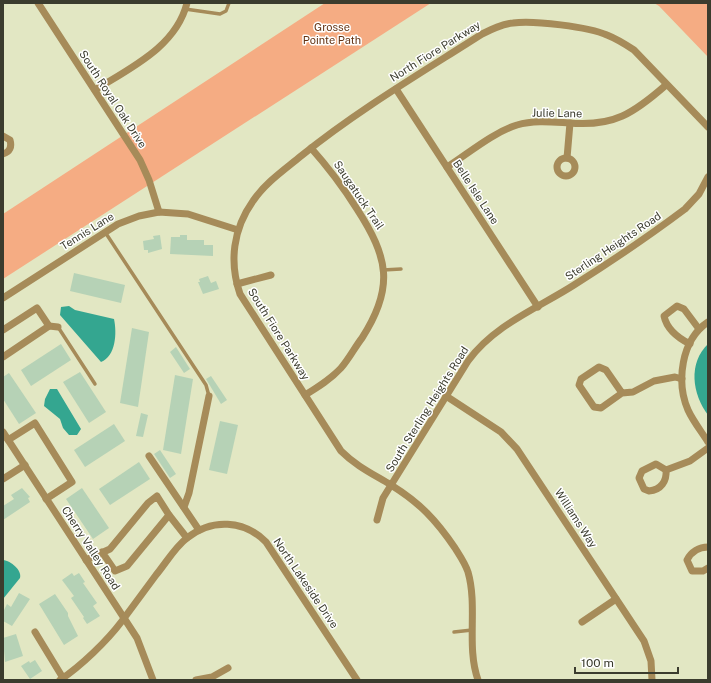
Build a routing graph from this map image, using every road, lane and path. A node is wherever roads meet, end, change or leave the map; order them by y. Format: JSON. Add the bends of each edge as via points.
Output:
{"nodes":[{"id":1,"x":38,"y":3,"type":"edge"},
{"id":2,"x":229,"y":3,"type":"edge"},
{"id":3,"x":186,"y":6,"type":"edge"},
{"id":4,"x":666,"y":85,"type":"junction"},
{"id":5,"x":396,"y":89,"type":"junction"},
{"id":6,"x":95,"y":90,"type":"junction"},
{"id":7,"x":358,"y":114,"type":"joint"},
{"id":8,"x":570,"y":123,"type":"junction"},
{"id":9,"x":708,"y":127,"type":"edge"},
{"id":10,"x":3,"y":136,"type":"edge"},
{"id":11,"x":311,"y":148,"type":"junction"},
{"id":12,"x":3,"y":154,"type":"edge"},
{"id":13,"x":567,"y":158,"type":"dead end"},
{"id":14,"x":447,"y":167,"type":"junction"},
{"id":15,"x":708,"y":177,"type":"edge"},
{"id":16,"x":159,"y":212,"type":"junction"},
{"id":17,"x":238,"y":230,"type":"junction"},
{"id":18,"x":105,"y":232,"type":"junction"},
{"id":19,"x":402,"y":269,"type":"dead end"},
{"id":20,"x":383,"y":270,"type":"junction"},
{"id":21,"x":271,"y":275,"type":"dead end"},
{"id":22,"x":237,"y":284,"type":"junction"},
{"id":23,"x":3,"y":298,"type":"edge"},
{"id":24,"x":538,"y":307,"type":"junction"},
{"id":25,"x":517,"y":320,"type":"joint"},
{"id":26,"x":708,"y":322,"type":"edge"},
{"id":27,"x":49,"y":326,"type":"junction"},
{"id":28,"x":58,"y":327,"type":"joint"},
{"id":29,"x":699,"y":329,"type":"junction"},
{"id":30,"x":3,"y":330,"type":"edge"},
{"id":31,"x":690,"y":344,"type":"junction"},
{"id":32,"x":3,"y":357,"type":"edge"},
{"id":33,"x":682,"y":379,"type":"junction"},
{"id":34,"x":95,"y":384,"type":"dead end"},
{"id":35,"x":622,"y":393,"type":"junction"},
{"id":36,"x":209,"y":396,"type":"joint"},
{"id":37,"x":305,"y":396,"type":"junction"},
{"id":38,"x":446,"y":396,"type":"junction"},
{"id":39,"x":3,"y":432,"type":"edge"},
{"id":40,"x":8,"y":440,"type":"junction"},
{"id":41,"x":708,"y":442,"type":"edge"},
{"id":42,"x":708,"y":448,"type":"edge"},
{"id":43,"x":149,"y":456,"type":"dead end"},
{"id":44,"x":24,"y":465,"type":"junction"},
{"id":45,"x":666,"y":470,"type":"dead end"},
{"id":46,"x":3,"y":479,"type":"edge"},
{"id":47,"x":392,"y":485,"type":"junction"},
{"id":48,"x":46,"y":499,"type":"junction"},
{"id":49,"x":184,"y":507,"type":"junction"},
{"id":50,"x":169,"y":515,"type":"junction"},
{"id":51,"x":377,"y":520,"type":"dead end"},
{"id":52,"x":199,"y":530,"type":"junction"},
{"id":53,"x":187,"y":538,"type":"junction"},
{"id":54,"x":708,"y":547,"type":"edge"},
{"id":55,"x":102,"y":552,"type":"junction"},
{"id":56,"x":86,"y":560,"type":"junction"},
{"id":57,"x":708,"y":568,"type":"edge"},
{"id":58,"x":616,"y":599,"type":"junction"},
{"id":59,"x":124,"y":618,"type":"junction"},
{"id":60,"x":582,"y":622,"type":"dead end"},
{"id":61,"x":473,"y":630,"type":"junction"},
{"id":62,"x":35,"y":632,"type":"dead end"},
{"id":63,"x":454,"y":632,"type":"dead end"},
{"id":64,"x":228,"y":668,"type":"dead end"},
{"id":65,"x":62,"y":679,"type":"edge"},
{"id":66,"x":153,"y":680,"type":"edge"},
{"id":67,"x":196,"y":680,"type":"edge"},
{"id":68,"x":357,"y":680,"type":"edge"},
{"id":69,"x":478,"y":680,"type":"edge"},
{"id":70,"x":652,"y":680,"type":"edge"}],
"edges":[{"from":1,"to":6,"type":"street","name":"South Royal Oak Drive"},
{"from":2,"to":3,"type":"lane","via":[[226,11],[220,14]]},
{"from":3,"to":6,"type":"street","via":[[178,26],[155,51]]},
{"from":4,"to":5,"type":"street","name":"North Fiore Parkway","via":[[634,50],[606,34],[521,22],[494,28],[482,34]]},
{"from":4,"to":8,"type":"street","name":"Julie Lane","via":[[622,118],[595,124]]},
{"from":4,"to":9,"type":"street","name":"North Fiore Parkway"},
{"from":5,"to":7,"type":"street","name":"North Fiore Parkway"},
{"from":5,"to":14,"type":"street","name":"Belle Isle Lane"},
{"from":6,"to":16,"type":"street","name":"South Royal Oak Drive","via":[[140,160],[150,180]]},
{"from":7,"to":11,"type":"street","name":"South Fiore Parkway"},
{"from":8,"to":13,"type":"street"},
{"from":8,"to":14,"type":"street","name":"Julie Lane","via":[[546,121],[518,125],[492,138]]},
{"from":10,"to":12,"type":"street","via":[[10,140],[11,146],[8,152]]},
{"from":11,"to":17,"type":"street","name":"South Fiore Parkway","via":[[262,189],[252,202]]},
{"from":11,"to":20,"type":"street","name":"Saugatuck Trail","via":[[343,187],[366,223],[379,248]]},
{"from":14,"to":24,"type":"street","name":"Belle Isle Lane"},
{"from":15,"to":24,"type":"street","name":"Sterling Heights Road","via":[[699,194],[685,209]]},
{"from":16,"to":17,"type":"street","name":"Tennis Lane","via":[[188,214]]},
{"from":16,"to":18,"type":"street","name":"Tennis Lane","via":[[125,221]]},
{"from":17,"to":22,"type":"street","name":"South Fiore Parkway","via":[[234,255]]},
{"from":18,"to":23,"type":"street","name":"Tennis Lane"},
{"from":18,"to":36,"type":"lane","via":[[206,385]]},
{"from":19,"to":20,"type":"lane"},
{"from":20,"to":37,"type":"street","name":"Saugatuck Trail","via":[[379,304],[367,329],[342,367],[328,381]]},
{"from":21,"to":22,"type":"street"},
{"from":22,"to":37,"type":"street","name":"South Fiore Parkway","via":[[243,300]]},
{"from":24,"to":25,"type":"street","name":"Sterling Heights Road"},
{"from":25,"to":38,"type":"street","name":"South Sterling Heights Road","via":[[500,330],[474,352]]},
{"from":26,"to":29,"type":"street"},
{"from":27,"to":28,"type":"street"},
{"from":27,"to":30,"type":"street","via":[[37,308]]},
{"from":27,"to":32,"type":"street"},
{"from":28,"to":34,"type":"lane"},
{"from":29,"to":31,"type":"street"},
{"from":29,"to":31,"type":"street","via":[[684,309],[677,306],[664,316],[675,336]]},
{"from":31,"to":33,"type":"street","via":[[682,366]]},
{"from":33,"to":35,"type":"street","via":[[675,377],[654,380],[633,392]]},
{"from":33,"to":41,"type":"street","via":[[688,409]]},
{"from":35,"to":35,"type":"street","via":[[606,370],[599,367],[581,379],[579,385],[594,407],[601,408]]},
{"from":36,"to":49,"type":"street"},
{"from":37,"to":47,"type":"street","name":"South Fiore Parkway","via":[[341,451],[350,460]]},
{"from":38,"to":47,"type":"street","name":"South Sterling Heights Road"},
{"from":38,"to":58,"type":"street","name":"Williams Way","via":[[492,425],[514,444]]},
{"from":39,"to":40,"type":"street","name":"Cherry Valley Road"},
{"from":40,"to":44,"type":"street","name":"Cherry Valley Road"},
{"from":40,"to":48,"type":"street","via":[[35,423],[72,482]]},
{"from":42,"to":45,"type":"street","via":[[690,461]]},
{"from":43,"to":49,"type":"street"},
{"from":44,"to":46,"type":"street"},
{"from":44,"to":48,"type":"street","name":"Cherry Valley Road"},
{"from":47,"to":51,"type":"street","name":"South Sterling Heights Road","via":[[383,498]]},
{"from":47,"to":61,"type":"street","via":[[430,514],[441,526],[463,561],[472,591]]},
{"from":48,"to":56,"type":"street","name":"Cherry Valley Road"},
{"from":49,"to":52,"type":"street"},
{"from":50,"to":53,"type":"street"},
{"from":50,"to":55,"type":"street","via":[[127,566],[116,571]]},
{"from":50,"to":55,"type":"street","via":[[157,496],[148,503],[110,549]]},
{"from":52,"to":53,"type":"street","name":"North Lakeside Drive"},
{"from":52,"to":68,"type":"street","name":"North Lakeside Drive","via":[[228,523],[258,534],[266,542]]},
{"from":53,"to":59,"type":"street","name":"North Lakeside Drive"},
{"from":54,"to":57,"type":"street","via":[[701,547],[687,560],[692,571],[703,571]]},
{"from":55,"to":56,"type":"street"},
{"from":56,"to":59,"type":"street","name":"Cherry Valley Road"},
{"from":58,"to":60,"type":"street"},
{"from":58,"to":70,"type":"street","name":"Williams Way","via":[[648,648]]},
{"from":59,"to":65,"type":"street","name":"North Lakeside Drive"},
{"from":59,"to":66,"type":"street","name":"Cherry Valley Road","via":[[143,651]]},
{"from":61,"to":63,"type":"lane"},
{"from":61,"to":69,"type":"street"},
{"from":62,"to":65,"type":"street"},
{"from":64,"to":67,"type":"street","via":[[212,677]]}]}
